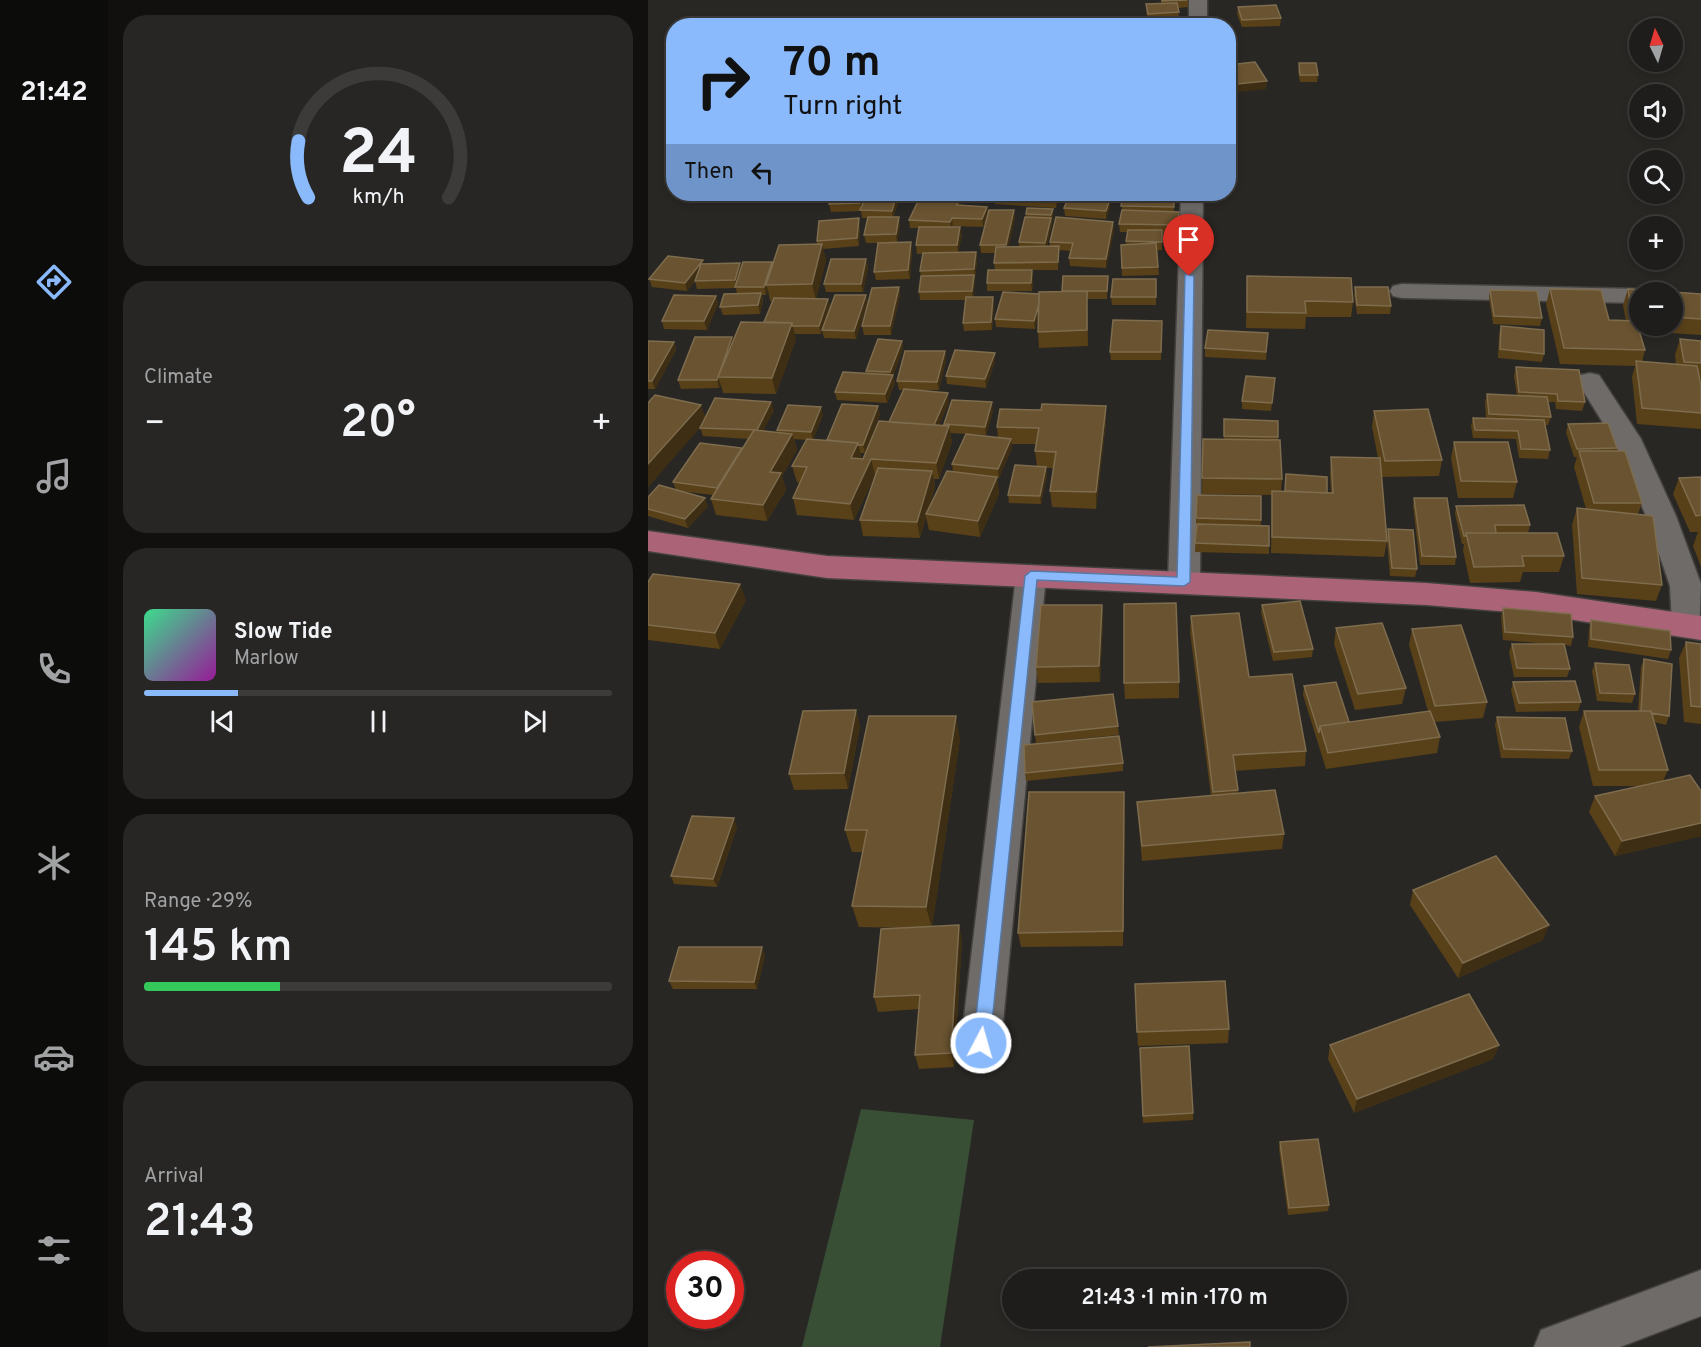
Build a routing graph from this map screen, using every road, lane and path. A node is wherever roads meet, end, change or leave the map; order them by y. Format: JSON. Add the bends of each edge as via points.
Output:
{"nodes":[{"id":1,"x":1198,"y":0,"type":"edge"},
{"id":2,"x":1198,"y":18,"type":"edge"},
{"id":3,"x":1192,"y":201,"type":"edge"},
{"id":4,"x":1402,"y":291,"type":"dead end"},
{"id":5,"x":1629,"y":296,"type":"edge"},
{"id":6,"x":1590,"y":381,"type":"dead end"},
{"id":7,"x":648,"y":541,"type":"edge"},
{"id":8,"x":1031,"y":576,"type":"junction"},
{"id":9,"x":1184,"y":582,"type":"junction"},
{"id":10,"x":1695,"y":627,"type":"edge"},
{"id":11,"x":981,"y":1043,"type":"dead end"},
{"id":12,"x":1701,"y":1293,"type":"edge"},
{"id":13,"x":1558,"y":1347,"type":"edge"}],
"edges":[{"from":1,"to":2,"type":"street"},
{"from":3,"to":9,"type":"street"},
{"from":4,"to":5,"type":"street"},
{"from":6,"to":10,"type":"street","via":[[1627,439],[1660,516],[1686,586]]},
{"from":7,"to":8,"type":"main road","via":[[827,567]]},
{"from":8,"to":9,"type":"main road"},
{"from":8,"to":11,"type":"street"},
{"from":9,"to":10,"type":"main road","via":[[1536,603]]},
{"from":12,"to":13,"type":"street"}]}
